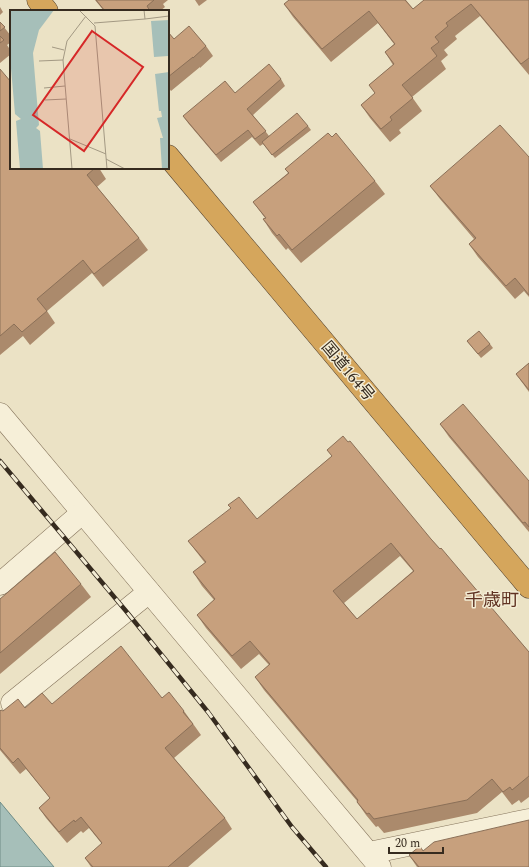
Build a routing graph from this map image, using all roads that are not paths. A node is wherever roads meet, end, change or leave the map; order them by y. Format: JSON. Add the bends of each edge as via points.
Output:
{"nodes":[{"id":1,"x":38,"y":0,"type":"edge"},
{"id":2,"x":46,"y":10,"type":"edge"},
{"id":3,"x":169,"y":157,"type":"edge"},
{"id":4,"x":0,"y":414,"type":"edge"},
{"id":5,"x":82,"y":513,"type":"junction"},
{"id":6,"x":0,"y":584,"type":"edge"},
{"id":7,"x":529,"y":587,"type":"edge"},
{"id":8,"x":149,"y":592,"type":"junction"},
{"id":9,"x":12,"y":703,"type":"edge"},
{"id":10,"x":529,"y":820,"type":"edge"},
{"id":11,"x":375,"y":860,"type":"edge"}],
"edges":[{"from":1,"to":2,"type":"highway"},
{"from":3,"to":7,"type":"highway","name":"国道164号"},
{"from":4,"to":5,"type":"street"},
{"from":5,"to":6,"type":"street"},
{"from":5,"to":8,"type":"street"},
{"from":8,"to":9,"type":"street"},
{"from":8,"to":11,"type":"street"},
{"from":10,"to":11,"type":"street"}]}
